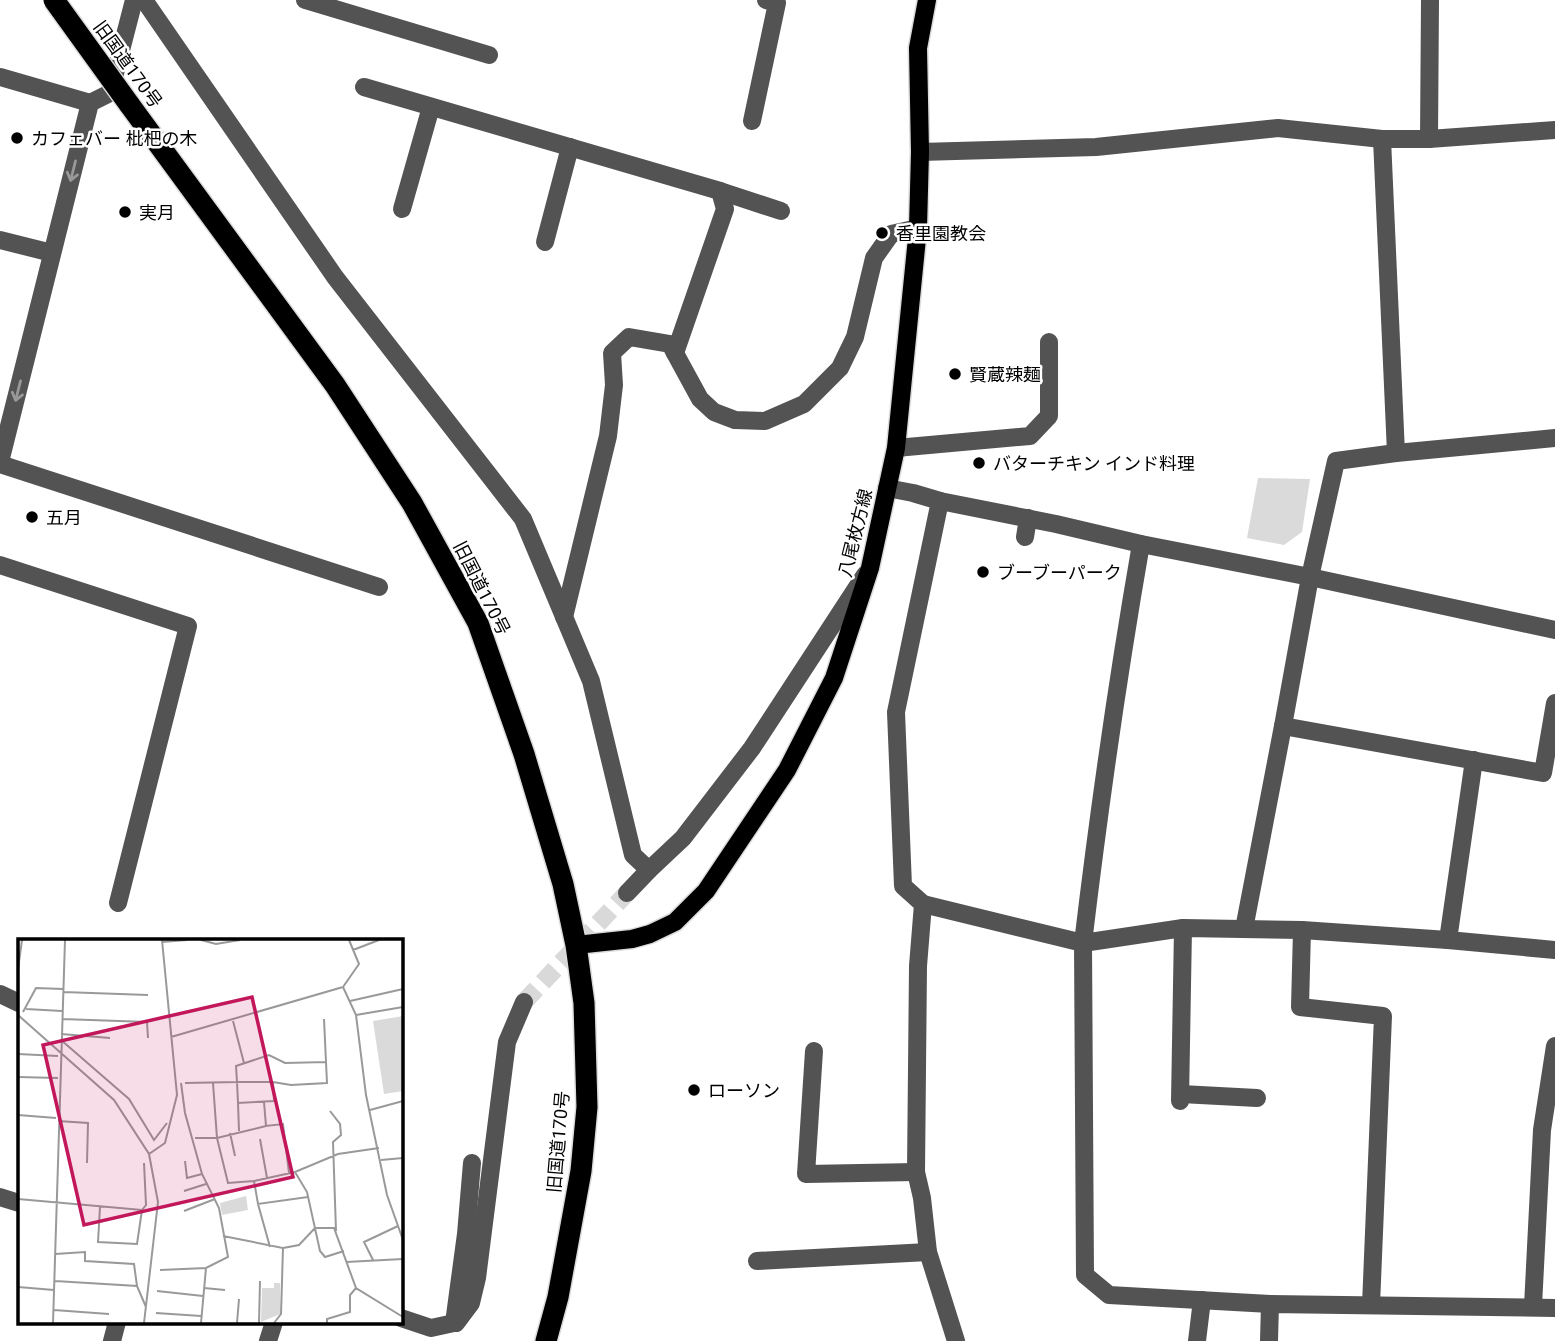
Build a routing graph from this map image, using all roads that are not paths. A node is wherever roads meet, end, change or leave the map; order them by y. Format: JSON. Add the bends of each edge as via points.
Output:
{"nodes":[{"id":1,"x":54,"y":0,"type":"edge"},
{"id":2,"x":134,"y":0,"type":"edge"},
{"id":3,"x":144,"y":0,"type":"edge"},
{"id":4,"x":305,"y":0,"type":"edge"},
{"id":5,"x":766,"y":0,"type":"edge"},
{"id":6,"x":927,"y":0,"type":"edge"},
{"id":7,"x":1430,"y":0,"type":"edge"},
{"id":8,"x":489,"y":55,"type":"dead end"},
{"id":9,"x":0,"y":78,"type":"edge"},
{"id":10,"x":364,"y":86,"type":"dead end"},
{"id":11,"x":90,"y":103,"type":"junction"},
{"id":12,"x":431,"y":107,"type":"junction"},
{"id":13,"x":752,"y":121,"type":"dead end"},
{"id":14,"x":1555,"y":130,"type":"edge"},
{"id":15,"x":1382,"y":139,"type":"junction"},
{"id":16,"x":1429,"y":139,"type":"junction"},
{"id":17,"x":570,"y":148,"type":"junction"},
{"id":18,"x":920,"y":152,"type":"junction"},
{"id":19,"x":720,"y":191,"type":"junction"},
{"id":20,"x":401,"y":208,"type":"dead end"},
{"id":21,"x":781,"y":211,"type":"dead end"},
{"id":22,"x":918,"y":228,"type":"junction"},
{"id":23,"x":0,"y":240,"type":"edge"},
{"id":24,"x":545,"y":242,"type":"dead end"},
{"id":25,"x":52,"y":253,"type":"junction"},
{"id":26,"x":1049,"y":342,"type":"dead end"},
{"id":27,"x":675,"y":353,"type":"junction"},
{"id":28,"x":1555,"y":439,"type":"edge"},
{"id":29,"x":896,"y":447,"type":"junction"},
{"id":30,"x":1396,"y":453,"type":"junction"},
{"id":31,"x":0,"y":463,"type":"edge"},
{"id":32,"x":887,"y":488,"type":"junction"},
{"id":33,"x":940,"y":502,"type":"junction"},
{"id":34,"x":1028,"y":518,"type":"junction"},
{"id":35,"x":1025,"y":537,"type":"dead end"},
{"id":36,"x":1141,"y":544,"type":"junction"},
{"id":37,"x":0,"y":565,"type":"edge"},
{"id":38,"x":870,"y":568,"type":"junction"},
{"id":39,"x":1310,"y":577,"type":"junction"},
{"id":40,"x":379,"y":587,"type":"dead end"},
{"id":41,"x":564,"y":617,"type":"junction"},
{"id":42,"x":1555,"y":630,"type":"edge"},
{"id":43,"x":1555,"y":703,"type":"edge"},
{"id":44,"x":1283,"y":726,"type":"junction"},
{"id":45,"x":1474,"y":761,"type":"junction"},
{"id":46,"x":649,"y":870,"type":"junction"},
{"id":47,"x":627,"y":894,"type":"tunnel mouth"},
{"id":48,"x":118,"y":903,"type":"dead end"},
{"id":49,"x":923,"y":904,"type":"junction"},
{"id":50,"x":1183,"y":928,"type":"junction"},
{"id":51,"x":1244,"y":929,"type":"junction"},
{"id":52,"x":1302,"y":930,"type":"junction"},
{"id":53,"x":1448,"y":940,"type":"junction"},
{"id":54,"x":1083,"y":943,"type":"junction"},
{"id":55,"x":576,"y":945,"type":"junction"},
{"id":56,"x":1555,"y":950,"type":"edge"},
{"id":57,"x":0,"y":995,"type":"edge"},
{"id":58,"x":524,"y":1002,"type":"tunnel mouth"},
{"id":59,"x":18,"y":1003,"type":"edge"},
{"id":60,"x":1555,"y":1046,"type":"edge"},
{"id":61,"x":814,"y":1051,"type":"dead end"},
{"id":62,"x":1258,"y":1098,"type":"dead end"},
{"id":63,"x":472,"y":1163,"type":"dead end"},
{"id":64,"x":916,"y":1172,"type":"junction"},
{"id":65,"x":0,"y":1197,"type":"edge"},
{"id":66,"x":18,"y":1203,"type":"edge"},
{"id":67,"x":928,"y":1252,"type":"junction"},
{"id":68,"x":757,"y":1261,"type":"dead end"},
{"id":69,"x":1202,"y":1300,"type":"junction"},
{"id":70,"x":1270,"y":1304,"type":"junction"},
{"id":71,"x":1371,"y":1305,"type":"junction"},
{"id":72,"x":1533,"y":1306,"type":"junction"},
{"id":73,"x":1555,"y":1308,"type":"edge"},
{"id":74,"x":402,"y":1319,"type":"edge"},
{"id":75,"x":454,"y":1323,"type":"junction"},
{"id":76,"x":116,"y":1324,"type":"edge"},
{"id":77,"x":273,"y":1324,"type":"edge"},
{"id":78,"x":429,"y":1334,"type":"edge"},
{"id":79,"x":111,"y":1341,"type":"edge"},
{"id":80,"x":268,"y":1341,"type":"edge"},
{"id":81,"x":546,"y":1341,"type":"edge"},
{"id":82,"x":956,"y":1341,"type":"edge"},
{"id":83,"x":1197,"y":1341,"type":"edge"},
{"id":84,"x":1269,"y":1341,"type":"edge"}],
"edges":[{"from":1,"to":55,"type":"highway","name":"旧国道170号","bridge":true,"via":[[335,385],[412,503],[478,623],[524,754]]},
{"from":2,"to":11,"type":"street","via":[[110,93]]},
{"from":3,"to":41,"type":"street","via":[[335,277],[523,519]]},
{"from":4,"to":8,"type":"street"},
{"from":5,"to":13,"type":"street","via":[[777,3]]},
{"from":6,"to":18,"type":"main road","name":"八尾枚方線","via":[[918,48]]},
{"from":7,"to":16,"type":"street"},
{"from":9,"to":11,"type":"street"},
{"from":10,"to":12,"type":"street"},
{"from":11,"to":25,"type":"street","one_way":true},
{"from":12,"to":17,"type":"street"},
{"from":12,"to":20,"type":"street"},
{"from":14,"to":16,"type":"street"},
{"from":15,"to":16,"type":"street"},
{"from":15,"to":18,"type":"street","via":[[1278,128],[1096,146]]},
{"from":15,"to":30,"type":"street"},
{"from":17,"to":19,"type":"street"},
{"from":17,"to":24,"type":"street"},
{"from":18,"to":22,"type":"main road","name":"八尾枚方線"},
{"from":19,"to":21,"type":"street"},
{"from":19,"to":27,"type":"street","via":[[725,209]]},
{"from":22,"to":27,"type":"street","via":[[891,234],[874,258],[855,337],[840,368],[804,404],[765,421],[734,420],[714,412],[700,399]]},
{"from":22,"to":29,"type":"main road","name":"八尾枚方線"},
{"from":23,"to":25,"type":"street"},
{"from":25,"to":31,"type":"street","one_way":true},
{"from":26,"to":29,"type":"street","via":[[1049,416],[1030,436]]},
{"from":27,"to":41,"type":"street","via":[[670,344],[629,337],[612,353],[614,385],[608,436]]},
{"from":28,"to":30,"type":"street"},
{"from":29,"to":32,"type":"main road","name":"八尾枚方線"},
{"from":30,"to":39,"type":"street","via":[[1336,461]]},
{"from":31,"to":40,"type":"street"},
{"from":32,"to":33,"type":"street"},
{"from":32,"to":38,"type":"main road","name":"八尾枚方線"},
{"from":33,"to":34,"type":"street"},
{"from":33,"to":49,"type":"street","via":[[896,712],[903,886]]},
{"from":34,"to":35,"type":"street"},
{"from":34,"to":36,"type":"street"},
{"from":36,"to":39,"type":"street"},
{"from":36,"to":54,"type":"street"},
{"from":37,"to":48,"type":"street","via":[[188,626]]},
{"from":38,"to":46,"type":"street","via":[[752,748],[683,838]]},
{"from":38,"to":55,"type":"main road","name":"八尾枚方線","via":[[834,678],[793,759],[706,891],[676,922],[650,934]]},
{"from":39,"to":42,"type":"street"},
{"from":39,"to":44,"type":"street"},
{"from":41,"to":46,"type":"street","via":[[591,681],[633,855]]},
{"from":43,"to":45,"type":"street","via":[[1543,772]]},
{"from":44,"to":45,"type":"street"},
{"from":44,"to":51,"type":"street"},
{"from":45,"to":53,"type":"street"},
{"from":46,"to":47,"type":"street"},
{"from":49,"to":54,"type":"street"},
{"from":49,"to":64,"type":"street"},
{"from":50,"to":51,"type":"street"},
{"from":50,"to":54,"type":"street"},
{"from":50,"to":62,"type":"street","via":[[1180,1098]]},
{"from":51,"to":52,"type":"street"},
{"from":52,"to":53,"type":"street"},
{"from":52,"to":71,"type":"street","via":[[1300,1007],[1383,1016]]},
{"from":53,"to":56,"type":"street"},
{"from":54,"to":69,"type":"street","via":[[1085,1275],[1110,1295]]},
{"from":55,"to":81,"type":"highway","name":"旧国道170号","via":[[584,1003],[587,1107],[581,1171]]},
{"from":57,"to":59,"type":"street"},
{"from":58,"to":75,"type":"street","via":[[507,1042],[477,1279],[471,1303]]},
{"from":60,"to":72,"type":"street","via":[[1542,1130]]},
{"from":61,"to":64,"type":"street","via":[[806,1174]]},
{"from":63,"to":75,"type":"street"},
{"from":64,"to":67,"type":"street"},
{"from":65,"to":66,"type":"street"},
{"from":67,"to":68,"type":"street"},
{"from":67,"to":82,"type":"street"},
{"from":69,"to":70,"type":"street"},
{"from":69,"to":83,"type":"street"},
{"from":70,"to":71,"type":"street"},
{"from":70,"to":84,"type":"street"},
{"from":71,"to":72,"type":"street"},
{"from":72,"to":73,"type":"street"},
{"from":74,"to":78,"type":"street"},
{"from":75,"to":78,"type":"street"},
{"from":76,"to":79,"type":"street"},
{"from":77,"to":80,"type":"street"}]}
